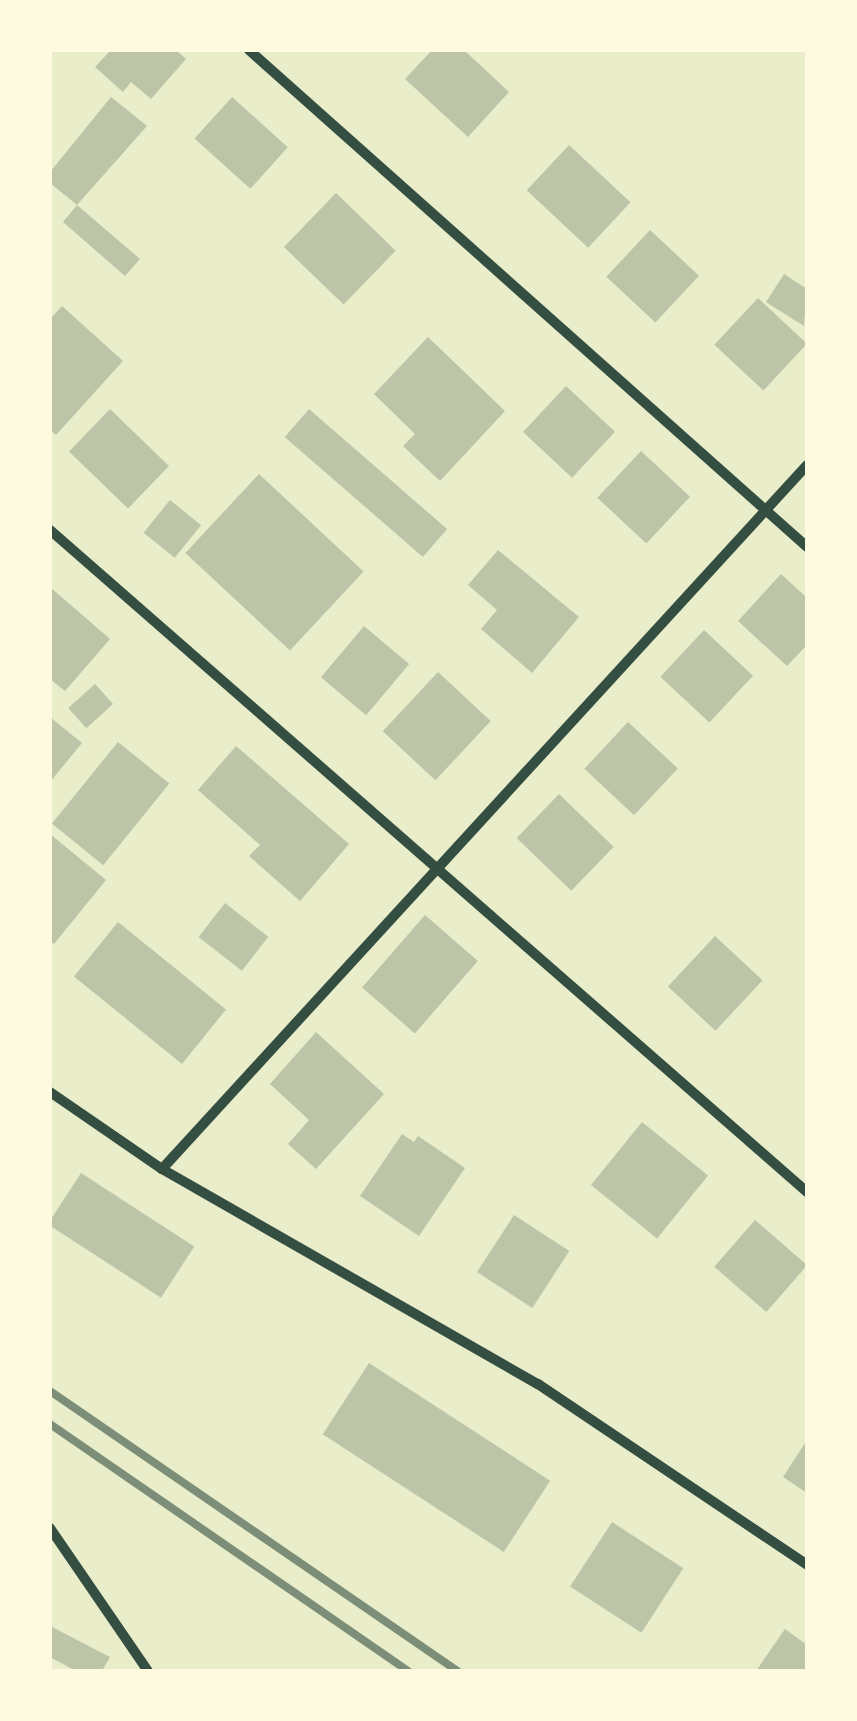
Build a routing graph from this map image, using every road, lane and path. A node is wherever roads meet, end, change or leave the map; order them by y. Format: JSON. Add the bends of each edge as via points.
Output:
{"nodes":[{"id":1,"x":250,"y":50,"type":"edge"},
{"id":2,"x":807,"y":466,"type":"edge"},
{"id":3,"x":765,"y":508,"type":"junction"},
{"id":4,"x":50,"y":530,"type":"edge"},
{"id":5,"x":807,"y":546,"type":"edge"},
{"id":6,"x":432,"y":868,"type":"junction"},
{"id":7,"x":50,"y":1092,"type":"edge"},
{"id":8,"x":162,"y":1169,"type":"junction"},
{"id":9,"x":807,"y":1192,"type":"edge"},
{"id":10,"x":50,"y":1528,"type":"edge"},
{"id":11,"x":807,"y":1565,"type":"edge"},
{"id":12,"x":148,"y":1671,"type":"edge"}],
"edges":[{"from":1,"to":3,"type":"street"},
{"from":2,"to":3,"type":"street"},
{"from":3,"to":5,"type":"street"},
{"from":3,"to":6,"type":"street"},
{"from":4,"to":6,"type":"street"},
{"from":6,"to":8,"type":"street"},
{"from":6,"to":9,"type":"street"},
{"from":7,"to":8,"type":"street"},
{"from":8,"to":11,"type":"street","via":[[538,1384]]},
{"from":10,"to":12,"type":"street"}]}
